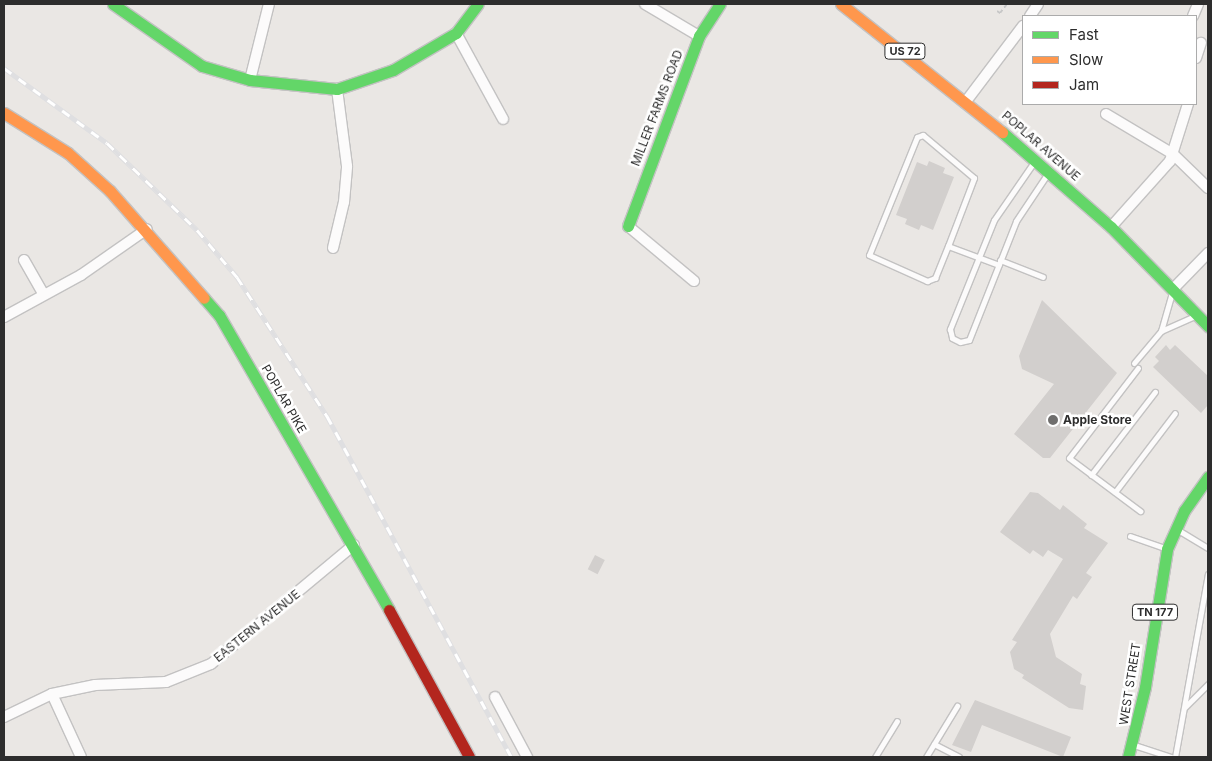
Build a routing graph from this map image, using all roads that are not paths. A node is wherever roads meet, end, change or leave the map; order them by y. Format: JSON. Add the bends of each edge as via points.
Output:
{"nodes":[{"id":1,"x":113,"y":4,"type":"edge"},
{"id":2,"x":269,"y":4,"type":"edge"},
{"id":3,"x":478,"y":4,"type":"edge"},
{"id":4,"x":645,"y":4,"type":"edge"},
{"id":5,"x":720,"y":4,"type":"edge"},
{"id":6,"x":842,"y":4,"type":"edge"},
{"id":7,"x":1038,"y":4,"type":"edge"},
{"id":8,"x":1031,"y":15,"type":"edge"},
{"id":9,"x":1022,"y":27,"type":"edge"},
{"id":10,"x":456,"y":33,"type":"junction"},
{"id":11,"x":699,"y":36,"type":"junction"},
{"id":12,"x":1202,"y":44,"type":"edge"},
{"id":13,"x":1197,"y":56,"type":"edge"},
{"id":14,"x":250,"y":80,"type":"junction"},
{"id":15,"x":337,"y":89,"type":"junction"},
{"id":16,"x":967,"y":100,"type":"junction"},
{"id":17,"x":1188,"y":105,"type":"edge"},
{"id":18,"x":4,"y":113,"type":"edge"},
{"id":19,"x":1106,"y":114,"type":"dead end"},
{"id":20,"x":503,"y":119,"type":"dead end"},
{"id":21,"x":1173,"y":154,"type":"junction"},
{"id":22,"x":1036,"y":159,"type":"junction"},
{"id":23,"x":1049,"y":171,"type":"junction"},
{"id":24,"x":1208,"y":188,"type":"edge"},
{"id":25,"x":628,"y":226,"type":"joint"},
{"id":26,"x":1111,"y":227,"type":"junction"},
{"id":27,"x":147,"y":229,"type":"junction"},
{"id":28,"x":948,"y":246,"type":"junction"},
{"id":29,"x":333,"y":248,"type":"dead end"},
{"id":30,"x":1208,"y":253,"type":"edge"},
{"id":31,"x":979,"y":257,"type":"junction"},
{"id":32,"x":24,"y":260,"type":"dead end"},
{"id":33,"x":999,"y":262,"type":"junction"},
{"id":34,"x":1043,"y":277,"type":"dead end"},
{"id":35,"x":694,"y":281,"type":"dead end"},
{"id":36,"x":1174,"y":288,"type":"junction"},
{"id":37,"x":44,"y":295,"type":"junction"},
{"id":38,"x":1198,"y":314,"type":"junction"},
{"id":39,"x":4,"y":317,"type":"edge"},
{"id":40,"x":1208,"y":326,"type":"edge"},
{"id":41,"x":1162,"y":331,"type":"junction"},
{"id":42,"x":1155,"y":392,"type":"dead end"},
{"id":43,"x":1174,"y":412,"type":"dead end"},
{"id":44,"x":1091,"y":475,"type":"junction"},
{"id":45,"x":1208,"y":477,"type":"edge"},
{"id":46,"x":1115,"y":492,"type":"junction"},
{"id":47,"x":1140,"y":511,"type":"dead end"},
{"id":48,"x":1174,"y":528,"type":"junction"},
{"id":49,"x":1130,"y":536,"type":"dead end"},
{"id":50,"x":354,"y":545,"type":"junction"},
{"id":51,"x":1208,"y":548,"type":"edge"},
{"id":52,"x":1167,"y":549,"type":"junction"},
{"id":53,"x":1208,"y":574,"type":"edge"},
{"id":54,"x":1208,"y":684,"type":"edge"},
{"id":55,"x":52,"y":694,"type":"junction"},
{"id":56,"x":495,"y":697,"type":"dead end"},
{"id":57,"x":956,"y":706,"type":"dead end"},
{"id":58,"x":1185,"y":708,"type":"junction"},
{"id":59,"x":4,"y":717,"type":"edge"},
{"id":60,"x":897,"y":721,"type":"dead end"},
{"id":61,"x":934,"y":744,"type":"junction"},
{"id":62,"x":1133,"y":744,"type":"junction"},
{"id":63,"x":81,"y":757,"type":"edge"},
{"id":64,"x":469,"y":757,"type":"edge"},
{"id":65,"x":527,"y":757,"type":"edge"},
{"id":66,"x":875,"y":757,"type":"edge"},
{"id":67,"x":926,"y":757,"type":"edge"},
{"id":68,"x":959,"y":757,"type":"edge"},
{"id":69,"x":1128,"y":757,"type":"edge"},
{"id":70,"x":1173,"y":757,"type":"edge"}],
"edges":[{"from":1,"to":14,"type":"main road","via":[[202,66]]},
{"from":2,"to":14,"type":"street"},
{"from":3,"to":10,"type":"main road"},
{"from":4,"to":11,"type":"street"},
{"from":5,"to":11,"type":"main road","name":"MILLER FARMS ROAD"},
{"from":6,"to":16,"type":"main road","name":"POPLAR AVENUE","number":"US 72"},
{"from":7,"to":8,"type":"street"},
{"from":9,"to":16,"type":"street"},
{"from":10,"to":15,"type":"main road","via":[[393,70]]},
{"from":10,"to":20,"type":"street"},
{"from":11,"to":25,"type":"main road","name":"MILLER FARMS ROAD"},
{"from":12,"to":13,"type":"street"},
{"from":14,"to":15,"type":"main road"},
{"from":15,"to":29,"type":"street","via":[[347,166],[344,202]]},
{"from":16,"to":22,"type":"main road","name":"POPLAR AVENUE","number":"US 72"},
{"from":17,"to":21,"type":"street"},
{"from":18,"to":27,"type":"main road","name":"POPLAR PIKE","via":[[68,153]]},
{"from":19,"to":21,"type":"street"},
{"from":21,"to":24,"type":"street"},
{"from":21,"to":26,"type":"street","via":[[1161,173]]},
{"from":22,"to":23,"type":"main road","name":"POPLAR AVENUE","number":"US 72"},
{"from":22,"to":31,"type":"lane","via":[[994,220]]},
{"from":23,"to":26,"type":"main road","name":"POPLAR AVENUE","number":"US 72"},
{"from":23,"to":33,"type":"lane","via":[[1016,221]]},
{"from":25,"to":35,"type":"street"},
{"from":26,"to":36,"type":"main road","name":"POPLAR AVENUE","number":"US 72"},
{"from":27,"to":37,"type":"street"},
{"from":27,"to":50,"type":"main road","name":"POPLAR PIKE","via":[[219,315]]},
{"from":28,"to":28,"type":"lane","via":[[931,281],[869,255],[917,137],[923,135],[974,178]]},
{"from":28,"to":31,"type":"lane"},
{"from":30,"to":36,"type":"street"},
{"from":31,"to":33,"type":"lane"},
{"from":31,"to":33,"type":"lane","via":[[950,329],[952,338],[960,342],[969,340]]},
{"from":32,"to":37,"type":"street"},
{"from":33,"to":34,"type":"lane"},
{"from":36,"to":38,"type":"main road","name":"POPLAR AVENUE","number":"US 72"},
{"from":36,"to":41,"type":"lane"},
{"from":37,"to":39,"type":"street"},
{"from":38,"to":40,"type":"main road","name":"POPLAR AVENUE","number":"US 72"},
{"from":38,"to":41,"type":"lane"},
{"from":41,"to":44,"type":"lane","via":[[1069,458]]},
{"from":42,"to":44,"type":"lane"},
{"from":43,"to":46,"type":"lane"},
{"from":44,"to":46,"type":"lane"},
{"from":45,"to":48,"type":"main road","name":"WEST STREET","number":"TN 177"},
{"from":46,"to":47,"type":"lane"},
{"from":48,"to":51,"type":"lane"},
{"from":48,"to":52,"type":"main road","name":"WEST STREET","number":"TN 177"},
{"from":49,"to":52,"type":"lane"},
{"from":50,"to":55,"type":"street","name":"EASTERN AVENUE","via":[[211,664],[166,682],[95,685]]},
{"from":50,"to":64,"type":"main road","name":"POPLAR PIKE"},
{"from":52,"to":62,"type":"main road","name":"WEST STREET","number":"TN 177"},
{"from":53,"to":58,"type":"lane"},
{"from":54,"to":58,"type":"lane"},
{"from":55,"to":59,"type":"street","name":"EASTERN AVENUE"},
{"from":55,"to":63,"type":"street"},
{"from":56,"to":65,"type":"street"},
{"from":57,"to":61,"type":"lane"},
{"from":58,"to":70,"type":"lane"},
{"from":60,"to":66,"type":"lane"},
{"from":61,"to":67,"type":"lane"},
{"from":61,"to":68,"type":"lane"},
{"from":62,"to":69,"type":"main road","name":"WEST STREET","number":"TN 177"},
{"from":62,"to":70,"type":"lane"}]}
